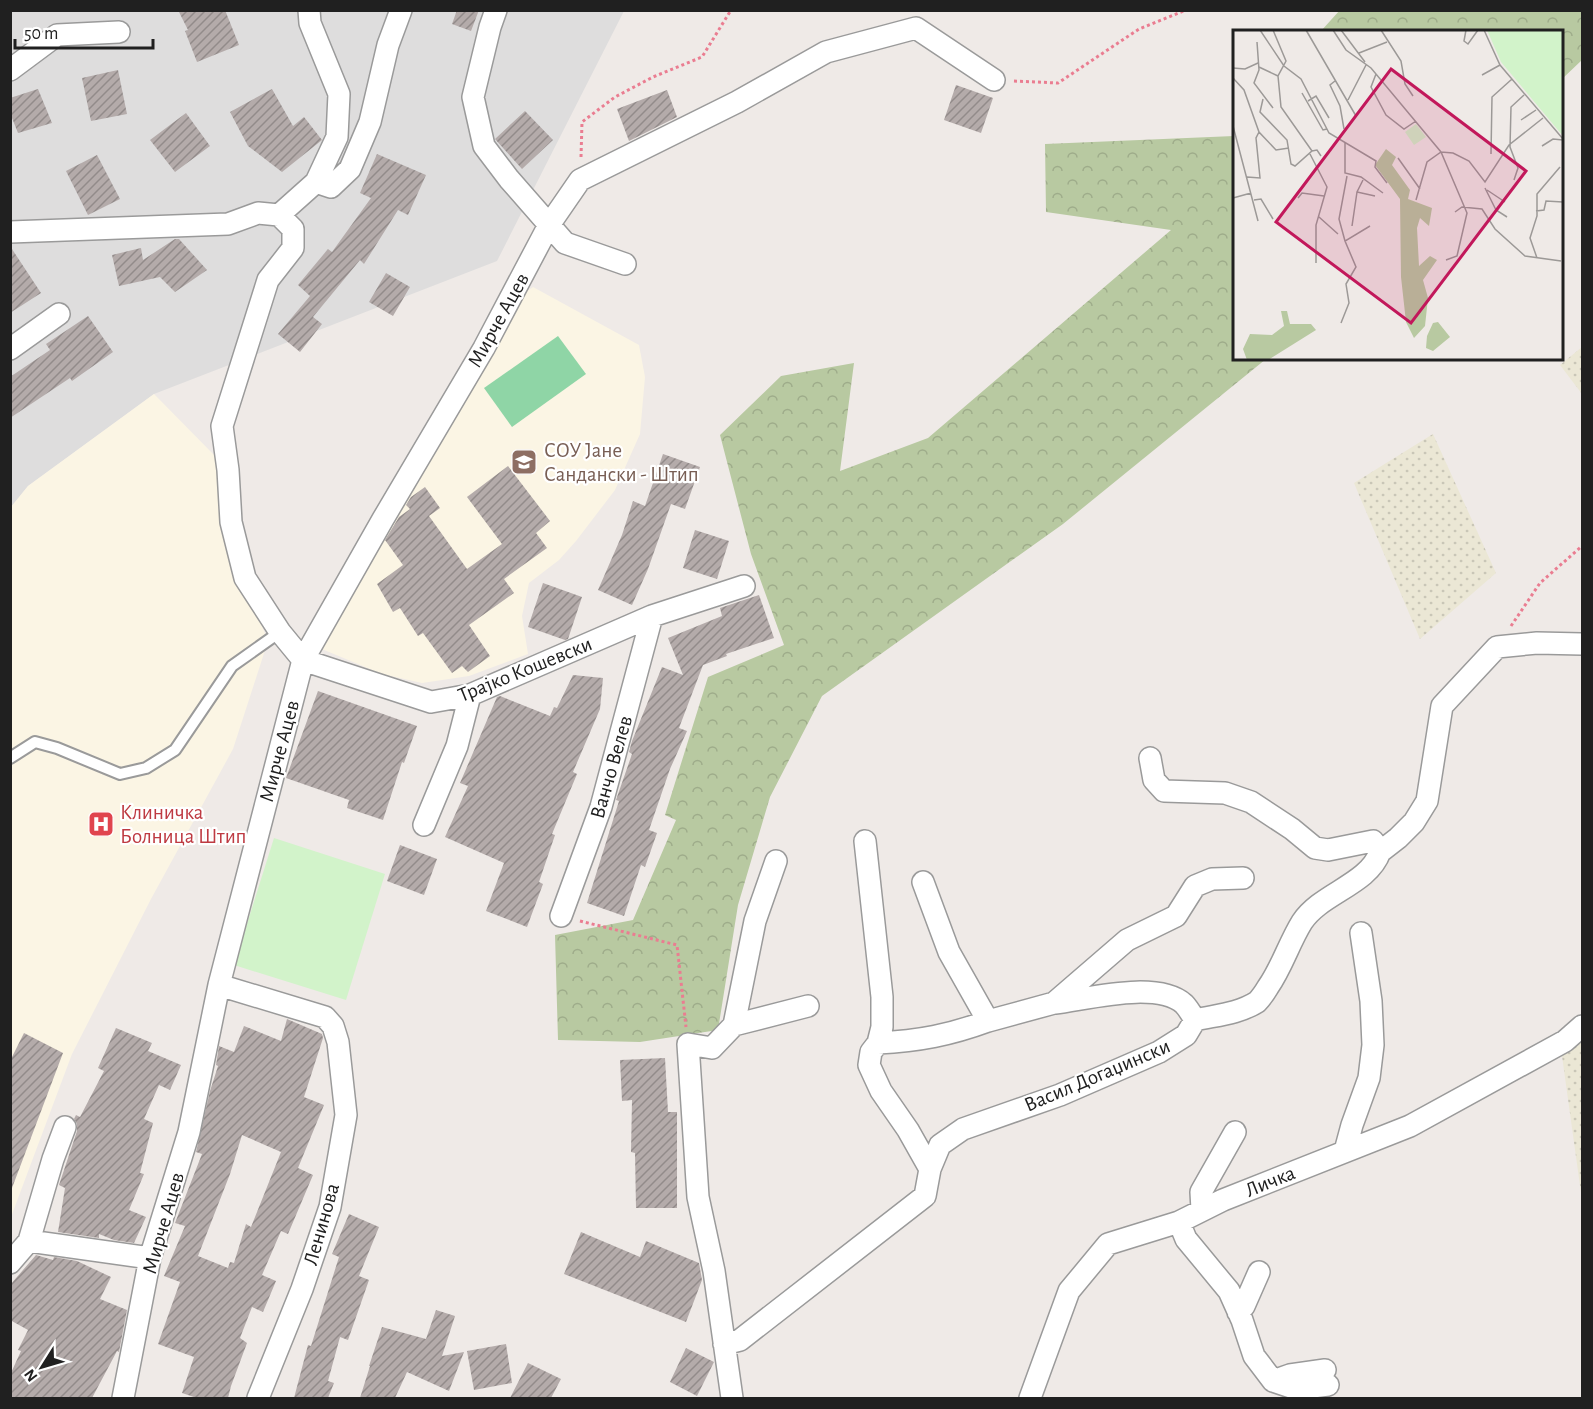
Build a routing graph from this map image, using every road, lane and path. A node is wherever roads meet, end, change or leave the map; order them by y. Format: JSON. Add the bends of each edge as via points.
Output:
{"nodes":[{"id":1,"x":293,"y":10,"type":"edge"},
{"id":2,"x":401,"y":10,"type":"edge"},
{"id":3,"x":496,"y":10,"type":"edge"},
{"id":4,"x":731,"y":10,"type":"edge"},
{"id":5,"x":1186,"y":10,"type":"edge"},
{"id":6,"x":309,"y":17,"type":"edge"},
{"id":7,"x":119,"y":32,"type":"dead end"},
{"id":8,"x":10,"y":70,"type":"edge"},
{"id":9,"x":994,"y":80,"type":"joint"},
{"id":10,"x":580,"y":180,"type":"junction"},
{"id":11,"x":316,"y":182,"type":"junction"},
{"id":12,"x":279,"y":215,"type":"junction"},
{"id":13,"x":549,"y":225,"type":"junction"},
{"id":14,"x":10,"y":232,"type":"edge"},
{"id":15,"x":626,"y":264,"type":"dead end"},
{"id":16,"x":59,"y":314,"type":"dead end"},
{"id":17,"x":10,"y":349,"type":"edge"},
{"id":18,"x":1582,"y":546,"type":"edge"},
{"id":19,"x":744,"y":586,"type":"dead end"},
{"id":20,"x":652,"y":616,"type":"junction"},
{"id":21,"x":280,"y":632,"type":"junction"},
{"id":22,"x":1582,"y":644,"type":"edge"},
{"id":23,"x":1497,"y":647,"type":"junction"},
{"id":24,"x":303,"y":660,"type":"junction"},
{"id":25,"x":470,"y":695,"type":"junction"},
{"id":26,"x":10,"y":758,"type":"edge"},
{"id":27,"x":1150,"y":758,"type":"dead end"},
{"id":28,"x":424,"y":825,"type":"dead end"},
{"id":29,"x":865,"y":841,"type":"dead end"},
{"id":30,"x":1380,"y":852,"type":"junction"},
{"id":31,"x":776,"y":861,"type":"dead end"},
{"id":32,"x":1243,"y":878,"type":"dead end"},
{"id":33,"x":923,"y":882,"type":"dead end"},
{"id":34,"x":561,"y":916,"type":"joint"},
{"id":35,"x":1361,"y":933,"type":"dead end"},
{"id":36,"x":219,"y":985,"type":"junction"},
{"id":37,"x":1054,"y":1003,"type":"junction"},
{"id":38,"x":808,"y":1006,"type":"dead end"},
{"id":39,"x":1196,"y":1020,"type":"junction"},
{"id":40,"x":988,"y":1021,"type":"junction"},
{"id":41,"x":734,"y":1025,"type":"junction"},
{"id":42,"x":1582,"y":1026,"type":"edge"},
{"id":43,"x":878,"y":1043,"type":"junction"},
{"id":44,"x":688,"y":1044,"type":"junction"},
{"id":45,"x":65,"y":1127,"type":"dead end"},
{"id":46,"x":1235,"y":1132,"type":"dead end"},
{"id":47,"x":1345,"y":1151,"type":"junction"},
{"id":48,"x":930,"y":1169,"type":"junction"},
{"id":49,"x":1202,"y":1210,"type":"junction"},
{"id":50,"x":1179,"y":1222,"type":"junction"},
{"id":51,"x":29,"y":1241,"type":"junction"},
{"id":52,"x":150,"y":1258,"type":"junction"},
{"id":53,"x":10,"y":1263,"type":"edge"},
{"id":54,"x":1259,"y":1272,"type":"dead end"},
{"id":55,"x":1239,"y":1312,"type":"junction"},
{"id":56,"x":724,"y":1344,"type":"junction"},
{"id":57,"x":1327,"y":1378,"type":"dead end"},
{"id":58,"x":123,"y":1398,"type":"edge"},
{"id":59,"x":258,"y":1398,"type":"edge"},
{"id":60,"x":732,"y":1398,"type":"edge"},
{"id":61,"x":1030,"y":1398,"type":"edge"}],
"edges":[{"from":1,"to":6,"type":"street"},
{"from":2,"to":11,"type":"street","via":[[388,45],[370,122],[350,169],[331,187]]},
{"from":3,"to":13,"type":"street","via":[[473,97],[484,146]]},
{"from":4,"to":10,"type":"path","via":[[702,57],[615,97],[582,122]]},
{"from":5,"to":9,"type":"path","via":[[1139,29],[1058,83]]},
{"from":6,"to":11,"type":"street","via":[[339,94],[337,138]]},
{"from":7,"to":8,"type":"street","via":[[57,35]]},
{"from":9,"to":10,"type":"street","via":[[916,28],[826,52],[737,102]]},
{"from":10,"to":13,"type":"street","name":"Мирче Ацев"},
{"from":11,"to":12,"type":"street"},
{"from":12,"to":14,"type":"street","via":[[258,213],[228,224]]},
{"from":12,"to":21,"type":"street","via":[[293,229],[293,248],[268,280],[222,426],[231,522],[245,578]]},
{"from":13,"to":15,"type":"street","via":[[565,243]]},
{"from":13,"to":24,"type":"street","name":"Мирче Ацев","via":[[484,348]]},
{"from":16,"to":17,"type":"street"},
{"from":18,"to":23,"type":"path","via":[[1540,583]]},
{"from":19,"to":20,"type":"street","name":"Трајко Кошевски"},
{"from":20,"to":25,"type":"street","name":"Трајко Кошевски"},
{"from":20,"to":34,"type":"street","name":"Ванчо Велев","via":[[601,807]]},
{"from":21,"to":24,"type":"street"},
{"from":21,"to":26,"type":"lane","via":[[232,666],[176,750],[146,768],[120,774],[34,742]]},
{"from":22,"to":23,"type":"street"},
{"from":23,"to":30,"type":"street","via":[[1442,706],[1428,801],[1414,822]]},
{"from":24,"to":25,"type":"street","name":"Трајко Кошевски","via":[[431,702]]},
{"from":24,"to":36,"type":"street","name":"Мирче Ацев"},
{"from":25,"to":28,"type":"street","via":[[457,746]]},
{"from":27,"to":30,"type":"street","via":[[1154,780],[1164,790],[1225,793],[1251,802],[1315,848],[1328,850],[1373,841]]},
{"from":29,"to":43,"type":"street","via":[[882,997]]},
{"from":30,"to":39,"type":"street","via":[[1376,863],[1303,921],[1279,972],[1259,1000],[1239,1012]]},
{"from":31,"to":41,"type":"street","via":[[755,921]]},
{"from":32,"to":37,"type":"street","via":[[1212,879],[1196,886],[1176,916],[1127,940]]},
{"from":33,"to":40,"type":"street","via":[[949,952]]},
{"from":34,"to":44,"type":"path","via":[[678,945]]},
{"from":35,"to":47,"type":"street","via":[[1373,1045],[1369,1078]]},
{"from":36,"to":52,"type":"street","name":"Мирче Ацев","via":[[189,1132]]},
{"from":36,"to":59,"type":"street","name":"Ленинова","via":[[325,1017],[338,1042],[345,1116],[330,1207]]},
{"from":37,"to":39,"type":"street","via":[[1142,992],[1165,994],[1184,1004]]},
{"from":37,"to":40,"type":"street"},
{"from":38,"to":41,"type":"street"},
{"from":39,"to":48,"type":"street","name":"Васил Догаџински","via":[[1186,1035],[1159,1052],[1060,1095],[963,1129],[940,1145]]},
{"from":40,"to":43,"type":"street","via":[[952,1034]]},
{"from":41,"to":44,"type":"street","via":[[712,1048]]},
{"from":42,"to":47,"type":"street","name":"Личка","via":[[1565,1041],[1410,1126]]},
{"from":43,"to":48,"type":"street","via":[[871,1052],[869,1065],[880,1091]]},
{"from":44,"to":56,"type":"street","via":[[698,1197]]},
{"from":45,"to":51,"type":"street"},
{"from":46,"to":49,"type":"street","via":[[1201,1192]]},
{"from":47,"to":49,"type":"street","name":"Личка"},
{"from":48,"to":56,"type":"street","name":"Васил Догаџински","via":[[925,1196],[740,1340]]},
{"from":49,"to":50,"type":"street","name":"Личка"},
{"from":50,"to":55,"type":"street","via":[[1186,1239],[1228,1291]]},
{"from":50,"to":61,"type":"street","name":"Личка","via":[[1108,1244],[1069,1291]]},
{"from":51,"to":52,"type":"street"},
{"from":51,"to":53,"type":"street"},
{"from":52,"to":58,"type":"street","name":"Мирче Ацев"},
{"from":54,"to":55,"type":"street"},
{"from":55,"to":57,"type":"street","via":[[1254,1356],[1273,1382],[1297,1389]]},
{"from":56,"to":60,"type":"street"}]}
